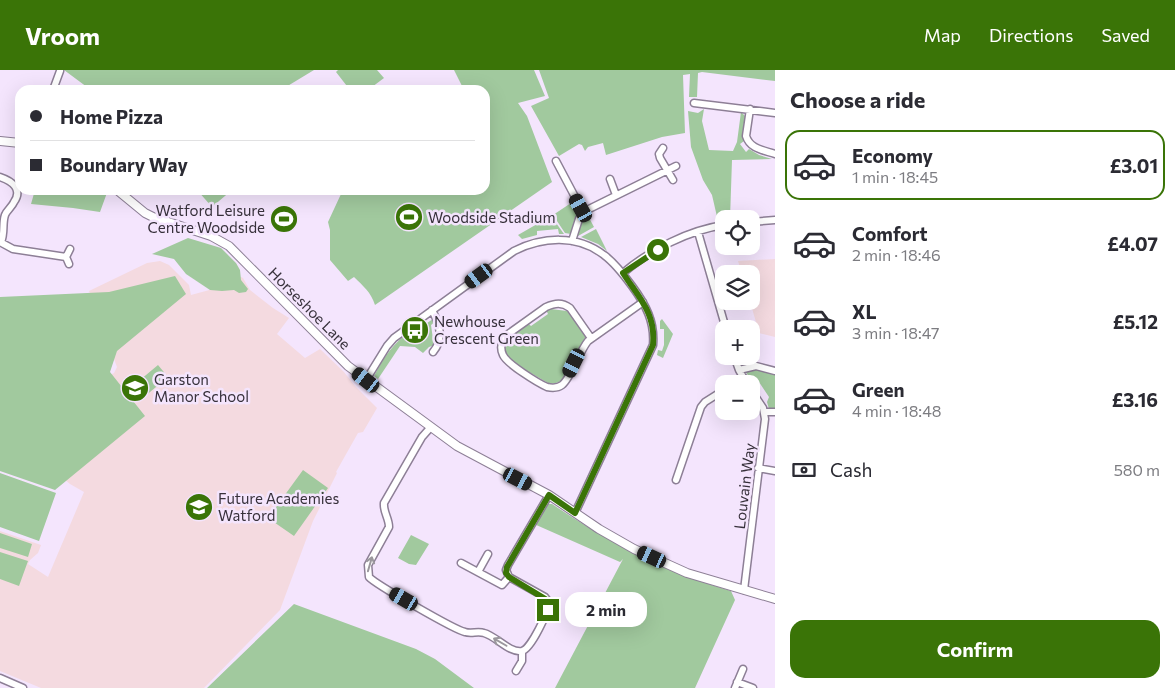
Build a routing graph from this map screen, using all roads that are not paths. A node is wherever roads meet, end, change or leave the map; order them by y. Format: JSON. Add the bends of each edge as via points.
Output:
{"nodes":[{"id":1,"x":60,"y":72,"type":"dead end"},
{"id":2,"x":55,"y":85,"type":"edge"},
{"id":3,"x":694,"y":103,"type":"dead end"},
{"id":4,"x":750,"y":109,"type":"junction"},
{"id":5,"x":775,"y":112,"type":"edge"},
{"id":6,"x":0,"y":141,"type":"edge"},
{"id":7,"x":15,"y":142,"type":"edge"},
{"id":8,"x":663,"y":148,"type":"dead end"},
{"id":9,"x":775,"y":154,"type":"edge"},
{"id":10,"x":556,"y":161,"type":"dead end"},
{"id":11,"x":676,"y":166,"type":"dead end"},
{"id":12,"x":667,"y":170,"type":"junction"},
{"id":13,"x":0,"y":177,"type":"edge"},
{"id":14,"x":610,"y":179,"type":"dead end"},
{"id":15,"x":673,"y":180,"type":"dead end"},
{"id":16,"x":15,"y":186,"type":"edge"},
{"id":17,"x":18,"y":195,"type":"edge"},
{"id":18,"x":124,"y":195,"type":"edge"},
{"id":19,"x":616,"y":195,"type":"junction"},
{"id":20,"x":583,"y":212,"type":"junction"},
{"id":21,"x":775,"y":220,"type":"edge"},
{"id":22,"x":760,"y":221,"type":"edge"},
{"id":23,"x":715,"y":227,"type":"edge"},
{"id":24,"x":698,"y":232,"type":"junction"},
{"id":25,"x":572,"y":241,"type":"junction"},
{"id":26,"x":0,"y":242,"type":"edge"},
{"id":27,"x":70,"y":249,"type":"dead end"},
{"id":28,"x":66,"y":257,"type":"junction"},
{"id":29,"x":69,"y":264,"type":"dead end"},
{"id":30,"x":623,"y":273,"type":"junction"},
{"id":31,"x":643,"y":302,"type":"junction"},
{"id":32,"x":432,"y":310,"type":"junction"},
{"id":33,"x":723,"y":320,"type":"edge"},
{"id":34,"x":591,"y":338,"type":"junction"},
{"id":35,"x":433,"y":352,"type":"dead end"},
{"id":36,"x":737,"y":365,"type":"edge"},
{"id":37,"x":739,"y":370,"type":"junction"},
{"id":38,"x":775,"y":371,"type":"edge"},
{"id":39,"x":742,"y":375,"type":"edge"},
{"id":40,"x":366,"y":380,"type":"junction"},
{"id":41,"x":715,"y":396,"type":"edge"},
{"id":42,"x":760,"y":404,"type":"edge"},
{"id":43,"x":765,"y":412,"type":"junction"},
{"id":44,"x":775,"y":412,"type":"edge"},
{"id":45,"x":430,"y":428,"type":"junction"},
{"id":46,"x":758,"y":468,"type":"junction"},
{"id":47,"x":775,"y":471,"type":"edge"},
{"id":48,"x":676,"y":480,"type":"dead end"},
{"id":49,"x":549,"y":495,"type":"junction"},
{"id":50,"x":575,"y":513,"type":"junction"},
{"id":51,"x":488,"y":554,"type":"dead end"},
{"id":52,"x":461,"y":563,"type":"dead end"},
{"id":53,"x":478,"y":572,"type":"junction"},
{"id":54,"x":509,"y":577,"type":"junction"},
{"id":55,"x":744,"y":590,"type":"junction"},
{"id":56,"x":775,"y":599,"type":"edge"},
{"id":57,"x":522,"y":650,"type":"junction"},
{"id":58,"x":743,"y":669,"type":"dead end"},
{"id":59,"x":516,"y":670,"type":"dead end"},
{"id":60,"x":0,"y":678,"type":"edge"},
{"id":61,"x":736,"y":685,"type":"edge"},
{"id":62,"x":23,"y":688,"type":"edge"},
{"id":63,"x":753,"y":688,"type":"edge"}],
"edges":[{"from":1,"to":2,"type":"street"},
{"from":3,"to":4,"type":"street"},
{"from":4,"to":5,"type":"street"},
{"from":4,"to":9,"type":"street","via":[[747,140],[756,148]]},
{"from":6,"to":7,"type":"street"},
{"from":8,"to":12,"type":"street","via":[[659,154]]},
{"from":10,"to":20,"type":"street","via":[[557,170]]},
{"from":11,"to":12,"type":"street"},
{"from":12,"to":15,"type":"street"},
{"from":12,"to":19,"type":"street"},
{"from":13,"to":16,"type":"street"},
{"from":14,"to":19,"type":"street"},
{"from":17,"to":26,"type":"street","via":[[5,216]]},
{"from":18,"to":40,"type":"street","name":"Horseshoe Lane","via":[[152,217],[211,236],[228,246],[322,341]]},
{"from":19,"to":20,"type":"street"},
{"from":20,"to":25,"type":"street"},
{"from":21,"to":22,"type":"street"},
{"from":23,"to":24,"type":"street"},
{"from":24,"to":30,"type":"street","via":[[647,256]]},
{"from":24,"to":33,"type":"street"},
{"from":25,"to":30,"type":"street","via":[[604,254]]},
{"from":25,"to":32,"type":"street","via":[[536,242],[514,251]]},
{"from":26,"to":28,"type":"street","via":[[12,249]]},
{"from":27,"to":28,"type":"street"},
{"from":28,"to":29,"type":"street"},
{"from":30,"to":31,"type":"street"},
{"from":31,"to":34,"type":"street"},
{"from":31,"to":50,"type":"street","via":[[652,324],[653,345]]},
{"from":32,"to":35,"type":"street","via":[[440,334]]},
{"from":32,"to":40,"type":"street","via":[[394,338]]},
{"from":34,"to":34,"type":"street","via":[[563,384],[552,388],[506,360],[501,351],[504,337],[553,304],[570,308]]},
{"from":36,"to":37,"type":"street"},
{"from":37,"to":38,"type":"street","via":[[756,366]]},
{"from":37,"to":39,"type":"street"},
{"from":40,"to":45,"type":"street","name":"Horseshoe Lane"},
{"from":41,"to":48,"type":"street","via":[[701,407]]},
{"from":42,"to":43,"type":"street"},
{"from":43,"to":44,"type":"street"},
{"from":43,"to":46,"type":"street","name":"Louvain Way"},
{"from":45,"to":49,"type":"street","name":"Horseshoe Lane"},
{"from":57,"to":45,"type":"street","one_way":true,"via":[[512,649],[485,633],[463,632],[369,577],[368,564],[389,527],[384,503]]},
{"from":46,"to":47,"type":"street"},
{"from":46,"to":55,"type":"street","name":"Louvain Way"},
{"from":49,"to":50,"type":"street","name":"Horseshoe Lane"},
{"from":49,"to":54,"type":"street","via":[[508,565]]},
{"from":50,"to":55,"type":"street","name":"Horseshoe Lane","via":[[643,553],[687,573]]},
{"from":51,"to":53,"type":"street"},
{"from":52,"to":53,"type":"street"},
{"from":53,"to":54,"type":"street","via":[[502,585]]},
{"from":54,"to":57,"type":"street","via":[[549,602],[530,645]]},
{"from":55,"to":56,"type":"street","name":"Horseshoe Lane"},
{"from":57,"to":59,"type":"street","via":[[522,661]]},
{"from":58,"to":61,"type":"street"},
{"from":60,"to":62,"type":"street"},
{"from":61,"to":63,"type":"street"}]}
